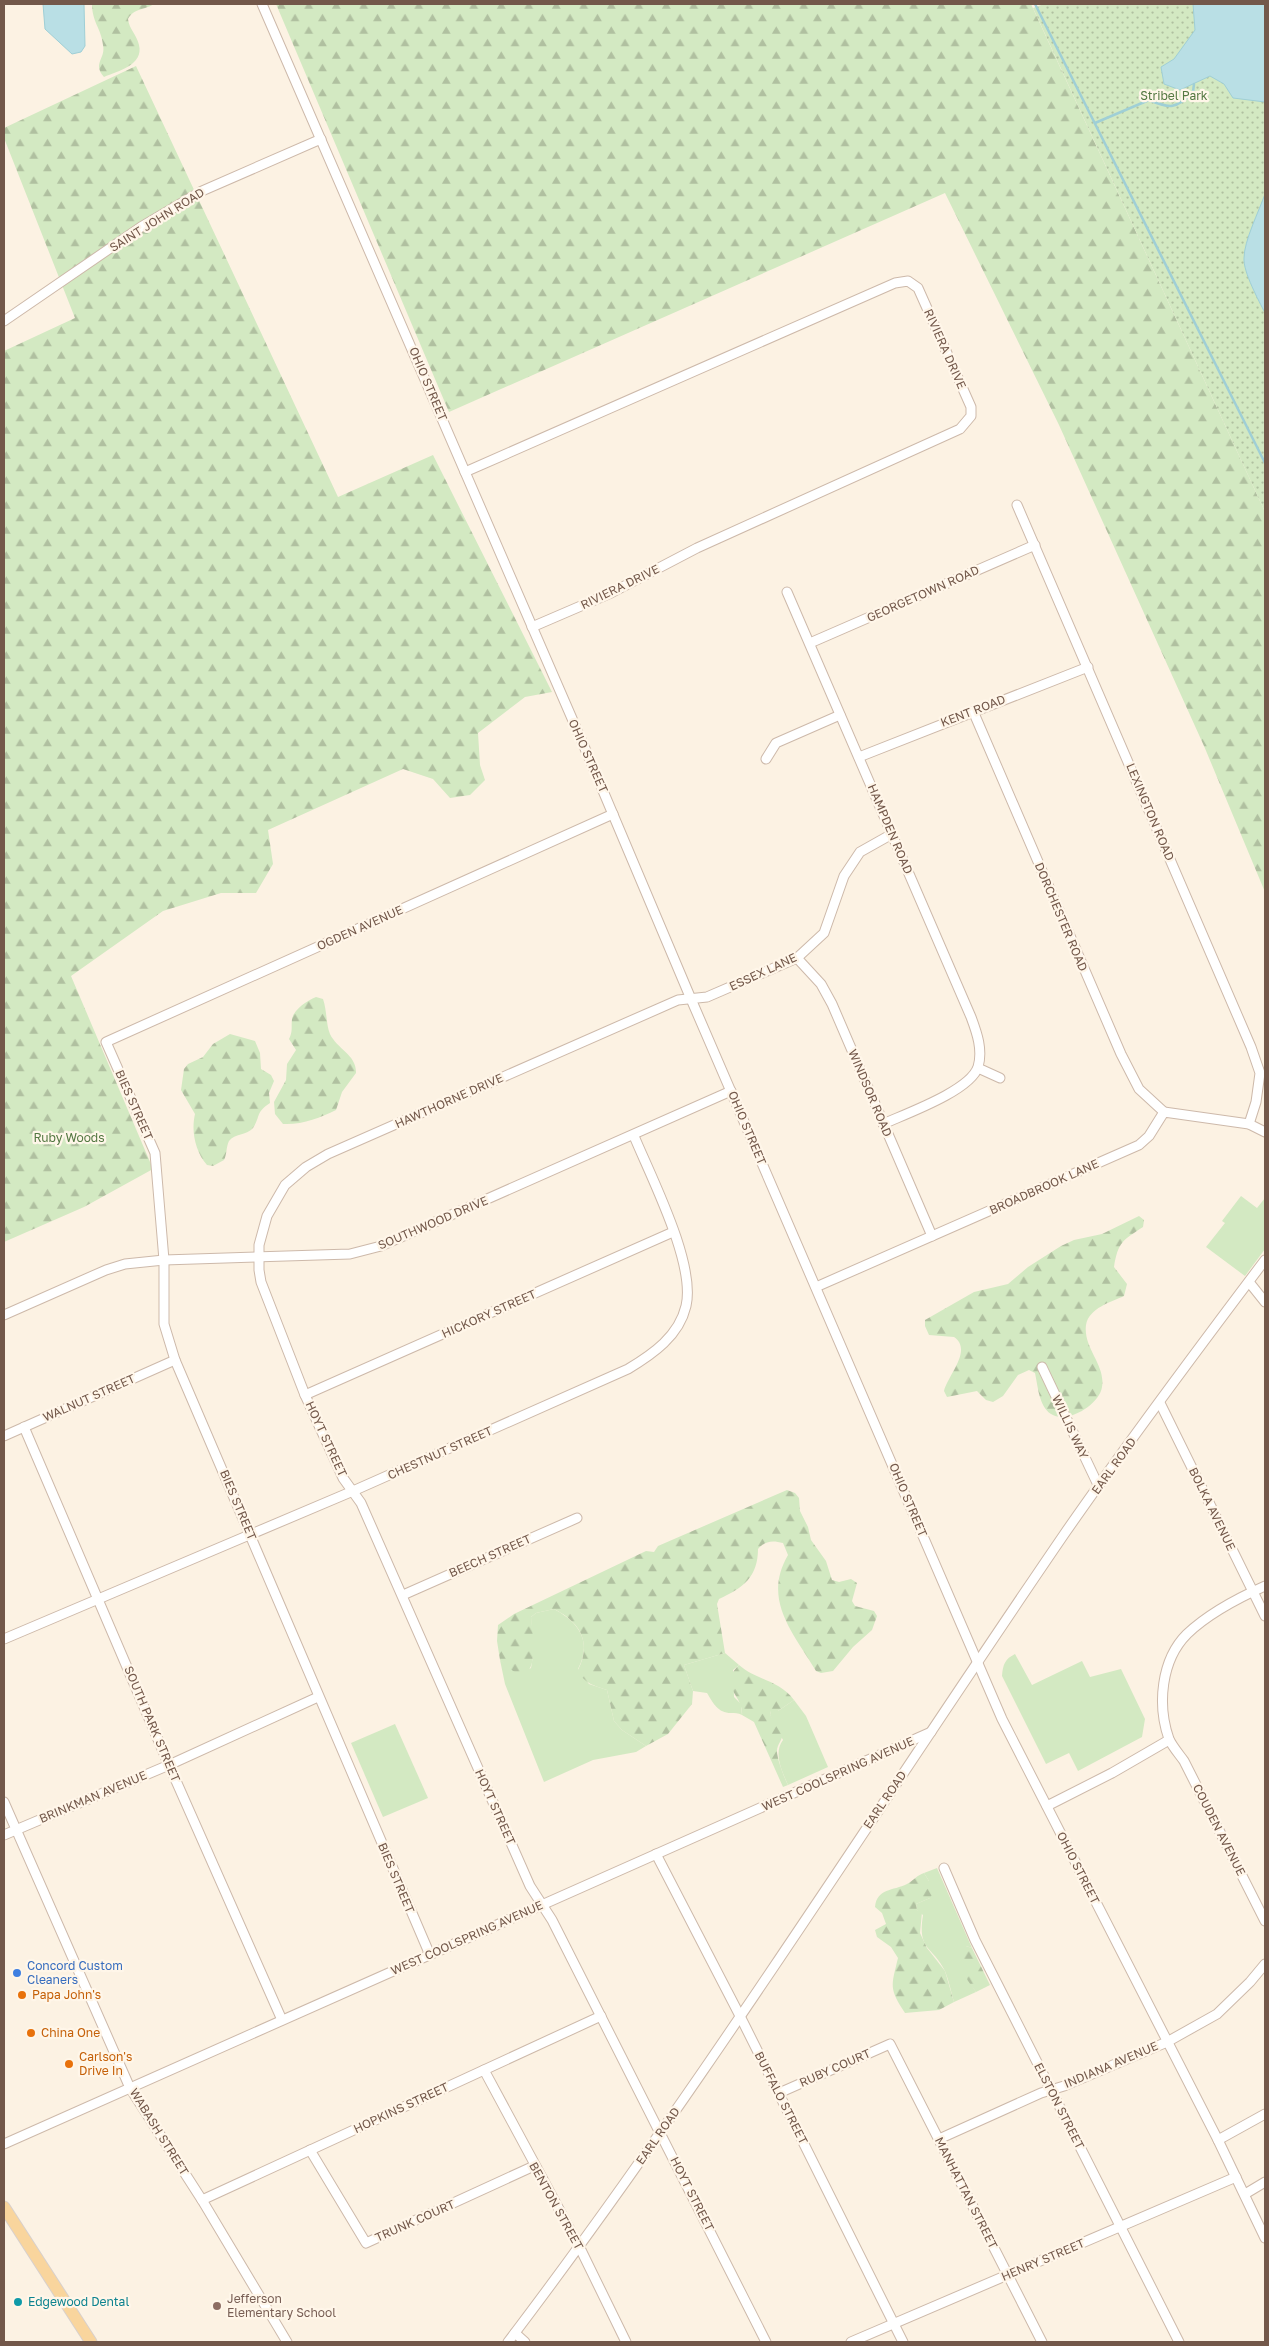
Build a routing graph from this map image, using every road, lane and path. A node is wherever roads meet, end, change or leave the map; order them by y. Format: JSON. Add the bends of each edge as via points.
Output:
{"nodes":[{"id":1,"x":262,"y":4,"type":"edge"},
{"id":2,"x":322,"y":138,"type":"junction"},
{"id":3,"x":4,"y":321,"type":"edge"},
{"id":4,"x":466,"y":472,"type":"junction"},
{"id":5,"x":1017,"y":505,"type":"dead end"},
{"id":6,"x":1035,"y":544,"type":"junction"},
{"id":7,"x":787,"y":592,"type":"dead end"},
{"id":8,"x":532,"y":627,"type":"junction"},
{"id":9,"x":810,"y":643,"type":"junction"},
{"id":10,"x":1088,"y":667,"type":"junction"},
{"id":11,"x":973,"y":711,"type":"junction"},
{"id":12,"x":840,"y":715,"type":"junction"},
{"id":13,"x":859,"y":757,"type":"junction"},
{"id":14,"x":766,"y":759,"type":"dead end"},
{"id":15,"x":614,"y":814,"type":"junction"},
{"id":16,"x":892,"y":834,"type":"junction"},
{"id":17,"x":797,"y":958,"type":"junction"},
{"id":18,"x":690,"y":999,"type":"junction"},
{"id":19,"x":106,"y":1042,"type":"joint"},
{"id":20,"x":978,"y":1068,"type":"junction"},
{"id":21,"x":1000,"y":1078,"type":"dead end"},
{"id":22,"x":732,"y":1092,"type":"junction"},
{"id":23,"x":1164,"y":1112,"type":"junction"},
{"id":24,"x":883,"y":1124,"type":"junction"},
{"id":25,"x":1248,"y":1124,"type":"junction"},
{"id":26,"x":1265,"y":1132,"type":"edge"},
{"id":27,"x":634,"y":1136,"type":"junction"},
{"id":28,"x":673,"y":1232,"type":"junction"},
{"id":29,"x":932,"y":1236,"type":"junction"},
{"id":30,"x":259,"y":1257,"type":"junction"},
{"id":31,"x":164,"y":1260,"type":"junction"},
{"id":32,"x":1265,"y":1260,"type":"edge"},
{"id":33,"x":1249,"y":1282,"type":"junction"},
{"id":34,"x":816,"y":1287,"type":"junction"},
{"id":35,"x":1265,"y":1302,"type":"edge"},
{"id":36,"x":4,"y":1315,"type":"edge"},
{"id":37,"x":175,"y":1360,"type":"junction"},
{"id":38,"x":1042,"y":1367,"type":"dead end"},
{"id":39,"x":305,"y":1395,"type":"junction"},
{"id":40,"x":1160,"y":1403,"type":"junction"},
{"id":41,"x":24,"y":1427,"type":"junction"},
{"id":42,"x":4,"y":1436,"type":"edge"},
{"id":43,"x":1099,"y":1487,"type":"junction"},
{"id":44,"x":353,"y":1491,"type":"junction"},
{"id":45,"x":577,"y":1518,"type":"dead end"},
{"id":46,"x":250,"y":1533,"type":"junction"},
{"id":47,"x":1265,"y":1586,"type":"edge"},
{"id":48,"x":1253,"y":1591,"type":"junction"},
{"id":49,"x":403,"y":1595,"type":"junction"},
{"id":50,"x":98,"y":1597,"type":"junction"},
{"id":51,"x":1265,"y":1616,"type":"edge"},
{"id":52,"x":4,"y":1639,"type":"edge"},
{"id":53,"x":977,"y":1663,"type":"junction"},
{"id":54,"x":318,"y":1697,"type":"junction"},
{"id":55,"x":931,"y":1732,"type":"junction"},
{"id":56,"x":1170,"y":1740,"type":"junction"},
{"id":57,"x":169,"y":1765,"type":"junction"},
{"id":58,"x":4,"y":1802,"type":"edge"},
{"id":59,"x":1047,"y":1806,"type":"junction"},
{"id":60,"x":16,"y":1830,"type":"junction"},
{"id":61,"x":4,"y":1836,"type":"edge"},
{"id":62,"x":656,"y":1854,"type":"junction"},
{"id":63,"x":944,"y":1868,"type":"dead end"},
{"id":64,"x":541,"y":1904,"type":"junction"},
{"id":65,"x":1265,"y":1921,"type":"edge"},
{"id":66,"x":430,"y":1955,"type":"junction"},
{"id":67,"x":1265,"y":1964,"type":"edge"},
{"id":68,"x":601,"y":2016,"type":"junction"},
{"id":69,"x":740,"y":2016,"type":"junction"},
{"id":70,"x":282,"y":2020,"type":"junction"},
{"id":71,"x":1166,"y":2042,"type":"junction"},
{"id":72,"x":890,"y":2044,"type":"joint"},
{"id":73,"x":484,"y":2070,"type":"junction"},
{"id":74,"x":130,"y":2088,"type":"junction"},
{"id":75,"x":1051,"y":2090,"type":"junction"},
{"id":76,"x":779,"y":2093,"type":"junction"},
{"id":77,"x":1265,"y":2114,"type":"edge"},
{"id":78,"x":661,"y":2132,"type":"junction"},
{"id":79,"x":939,"y":2139,"type":"junction"},
{"id":80,"x":1218,"y":2140,"type":"junction"},
{"id":81,"x":4,"y":2144,"type":"edge"},
{"id":82,"x":310,"y":2150,"type":"junction"},
{"id":83,"x":534,"y":2166,"type":"junction"},
{"id":84,"x":1236,"y":2177,"type":"junction"},
{"id":85,"x":1265,"y":2182,"type":"edge"},
{"id":86,"x":1245,"y":2194,"type":"junction"},
{"id":87,"x":202,"y":2200,"type":"junction"},
{"id":88,"x":4,"y":2207,"type":"edge"},
{"id":89,"x":1120,"y":2227,"type":"junction"},
{"id":90,"x":1265,"y":2238,"type":"edge"},
{"id":91,"x":580,"y":2248,"type":"junction"},
{"id":92,"x":1008,"y":2275,"type":"junction"},
{"id":93,"x":893,"y":2323,"type":"junction"},
{"id":94,"x":515,"y":2333,"type":"junction"},
{"id":95,"x":91,"y":2342,"type":"edge"},
{"id":96,"x":287,"y":2342,"type":"edge"},
{"id":97,"x":508,"y":2342,"type":"edge"},
{"id":98,"x":525,"y":2342,"type":"edge"},
{"id":99,"x":626,"y":2342,"type":"edge"},
{"id":100,"x":766,"y":2342,"type":"edge"},
{"id":101,"x":851,"y":2342,"type":"edge"},
{"id":102,"x":903,"y":2342,"type":"edge"},
{"id":103,"x":1042,"y":2342,"type":"edge"},
{"id":104,"x":1179,"y":2342,"type":"edge"}],
"edges":[{"from":1,"to":2,"type":"street","name":"OHIO STREET"},
{"from":2,"to":3,"type":"street","name":"SAINT JOHN ROAD","via":[[202,190],[141,227]]},
{"from":2,"to":4,"type":"street","name":"OHIO STREET"},
{"from":4,"to":8,"type":"street","name":"OHIO STREET"},
{"from":4,"to":8,"type":"street","name":"RIVIERA DRIVE","via":[[895,283],[908,281],[918,288],[971,406],[971,416],[960,429]]},
{"from":5,"to":6,"type":"street","name":"LEXINGTON ROAD"},
{"from":6,"to":9,"type":"street","name":"GEORGETOWN ROAD"},
{"from":6,"to":10,"type":"street","name":"LEXINGTON ROAD"},
{"from":7,"to":9,"type":"street","name":"HAMPDEN ROAD"},
{"from":8,"to":15,"type":"street","name":"OHIO STREET"},
{"from":9,"to":12,"type":"street","name":"HAMPDEN ROAD"},
{"from":10,"to":11,"type":"street","name":"KENT ROAD"},
{"from":10,"to":25,"type":"street","name":"LEXINGTON ROAD","via":[[1251,1046],[1260,1073],[1256,1102]]},
{"from":11,"to":13,"type":"street","name":"KENT ROAD"},
{"from":11,"to":23,"type":"street","name":"DORCHESTER ROAD","via":[[1121,1054],[1139,1089]]},
{"from":12,"to":13,"type":"street","name":"HAMPDEN ROAD"},
{"from":12,"to":14,"type":"street","via":[[776,743]]},
{"from":13,"to":16,"type":"street","name":"HAMPDEN ROAD"},
{"from":15,"to":18,"type":"street","name":"OHIO STREET"},
{"from":15,"to":19,"type":"street","name":"OGDEN AVENUE"},
{"from":16,"to":17,"type":"street","name":"ESSEX LANE","via":[[860,852],[844,876],[824,933]]},
{"from":16,"to":20,"type":"street","name":"HAMPDEN ROAD","via":[[977,1034]]},
{"from":17,"to":18,"type":"street","name":"ESSEX LANE","via":[[707,997]]},
{"from":17,"to":24,"type":"street","name":"WINDSOR ROAD","via":[[821,984],[832,1004]]},
{"from":18,"to":22,"type":"street","name":"OHIO STREET"},
{"from":18,"to":30,"type":"street","name":"HAWTHORNE DRIVE","via":[[678,1000],[328,1154],[306,1167],[285,1185],[267,1216]]},
{"from":19,"to":31,"type":"street","name":"BIES STREET","via":[[155,1153]]},
{"from":20,"to":21,"type":"street"},
{"from":20,"to":24,"type":"street","via":[[948,1095]]},
{"from":22,"to":27,"type":"street","name":"SOUTHWOOD DRIVE"},
{"from":22,"to":34,"type":"street","name":"OHIO STREET"},
{"from":23,"to":25,"type":"street"},
{"from":23,"to":29,"type":"street","name":"BROADBROOK LANE","via":[[1149,1136],[1139,1145]]},
{"from":24,"to":29,"type":"street","name":"WINDSOR ROAD"},
{"from":25,"to":26,"type":"street"},
{"from":27,"to":28,"type":"street","name":"CHESTNUT STREET"},
{"from":27,"to":30,"type":"street","name":"SOUTHWOOD DRIVE","via":[[381,1246],[350,1254]]},
{"from":28,"to":39,"type":"street","name":"HICKORY STREET"},
{"from":28,"to":44,"type":"street","name":"CHESTNUT STREET","via":[[686,1270],[686,1306],[672,1335],[649,1356],[628,1369]]},
{"from":29,"to":34,"type":"street","name":"BROADBROOK LANE"},
{"from":30,"to":31,"type":"street","name":"SOUTHWOOD DRIVE"},
{"from":30,"to":39,"type":"street","name":"HOYT STREET","via":[[261,1282]]},
{"from":31,"to":36,"type":"street","name":"SOUTHWOOD DRIVE","via":[[125,1264],[106,1270]]},
{"from":31,"to":37,"type":"street","name":"BIES STREET","via":[[164,1324]]},
{"from":32,"to":33,"type":"street","name":"EARL ROAD"},
{"from":33,"to":35,"type":"street"},
{"from":33,"to":40,"type":"street","name":"EARL ROAD"},
{"from":34,"to":53,"type":"street","name":"OHIO STREET"},
{"from":37,"to":41,"type":"street","name":"WALNUT STREET"},
{"from":37,"to":46,"type":"street","name":"BIES STREET"},
{"from":38,"to":43,"type":"street","name":"WILLIS WAY"},
{"from":39,"to":44,"type":"street","name":"HOYT STREET","via":[[343,1478]]},
{"from":40,"to":43,"type":"street","name":"EARL ROAD"},
{"from":40,"to":48,"type":"street","name":"BOLKA AVENUE"},
{"from":41,"to":42,"type":"street","name":"WALNUT STREET"},
{"from":41,"to":50,"type":"street","name":"SOUTH PARK STREET"},
{"from":43,"to":53,"type":"street","name":"EARL ROAD"},
{"from":44,"to":46,"type":"street","name":"CHESTNUT STREET"},
{"from":44,"to":49,"type":"street","name":"HOYT STREET"},
{"from":45,"to":49,"type":"street","name":"BEECH STREET"},
{"from":46,"to":50,"type":"street","name":"CHESTNUT STREET"},
{"from":46,"to":54,"type":"street","name":"BIES STREET"},
{"from":47,"to":48,"type":"street"},
{"from":48,"to":51,"type":"street","name":"BOLKA AVENUE"},
{"from":48,"to":56,"type":"street","via":[[1212,1614],[1186,1635],[1169,1660],[1163,1692],[1163,1716]]},
{"from":49,"to":64,"type":"street","name":"HOYT STREET","via":[[530,1886]]},
{"from":50,"to":52,"type":"street","name":"CHESTNUT STREET"},
{"from":50,"to":57,"type":"street","name":"SOUTH PARK STREET"},
{"from":53,"to":55,"type":"street","name":"EARL ROAD"},
{"from":53,"to":59,"type":"street","name":"OHIO STREET"},
{"from":54,"to":57,"type":"street","name":"BRINKMAN AVENUE"},
{"from":54,"to":66,"type":"street","name":"BIES STREET"},
{"from":55,"to":62,"type":"street","name":"WEST COOLSPRING AVENUE"},
{"from":55,"to":69,"type":"street","name":"EARL ROAD"},
{"from":56,"to":59,"type":"street","via":[[1112,1774]]},
{"from":56,"to":65,"type":"street","name":"COUDEN AVENUE","via":[[1184,1761]]},
{"from":57,"to":60,"type":"street","name":"BRINKMAN AVENUE"},
{"from":57,"to":70,"type":"street","name":"SOUTH PARK STREET"},
{"from":58,"to":60,"type":"street","name":"WABASH STREET"},
{"from":59,"to":71,"type":"street","name":"OHIO STREET"},
{"from":60,"to":61,"type":"street","name":"BRINKMAN AVENUE"},
{"from":60,"to":74,"type":"street","name":"WABASH STREET"},
{"from":62,"to":64,"type":"street","name":"WEST COOLSPRING AVENUE"},
{"from":62,"to":69,"type":"street","name":"BUFFALO STREET"},
{"from":63,"to":75,"type":"street","name":"ELSTON STREET","via":[[975,1940]]},
{"from":64,"to":66,"type":"street","name":"WEST COOLSPRING AVENUE"},
{"from":64,"to":68,"type":"street","name":"HOYT STREET"},
{"from":66,"to":70,"type":"street","name":"WEST COOLSPRING AVENUE"},
{"from":67,"to":71,"type":"street","name":"INDIANA AVENUE","via":[[1217,2014]]},
{"from":68,"to":73,"type":"street","name":"HOPKINS STREET"},
{"from":68,"to":78,"type":"street","name":"HOYT STREET"},
{"from":69,"to":76,"type":"street","name":"BUFFALO STREET"},
{"from":69,"to":78,"type":"street","name":"EARL ROAD"},
{"from":70,"to":74,"type":"street","name":"WEST COOLSPRING AVENUE"},
{"from":71,"to":75,"type":"street","name":"INDIANA AVENUE"},
{"from":71,"to":80,"type":"street","name":"OHIO STREET"},
{"from":72,"to":76,"type":"street","name":"RUBY COURT"},
{"from":72,"to":79,"type":"street","name":"MANHATTAN STREET"},
{"from":73,"to":82,"type":"street","name":"HOPKINS STREET"},
{"from":73,"to":83,"type":"street","name":"BENTON STREET"},
{"from":74,"to":81,"type":"street","name":"WEST COOLSPRING AVENUE"},
{"from":74,"to":87,"type":"street","name":"WABASH STREET"},
{"from":75,"to":79,"type":"street","name":"INDIANA AVENUE"},
{"from":75,"to":89,"type":"street","name":"ELSTON STREET"},
{"from":76,"to":93,"type":"street","name":"BUFFALO STREET"},
{"from":77,"to":80,"type":"street"},
{"from":78,"to":91,"type":"street","name":"EARL ROAD"},
{"from":78,"to":100,"type":"street","name":"HOYT STREET"},
{"from":79,"to":92,"type":"street","name":"MANHATTAN STREET"},
{"from":80,"to":84,"type":"street","name":"OHIO STREET"},
{"from":82,"to":83,"type":"street","name":"TRUNK COURT","via":[[366,2243]]},
{"from":82,"to":87,"type":"street","name":"HOPKINS STREET"},
{"from":83,"to":91,"type":"street","name":"BENTON STREET"},
{"from":84,"to":86,"type":"street","name":"OHIO STREET"},
{"from":84,"to":89,"type":"street","name":"HENRY STREET"},
{"from":85,"to":86,"type":"street"},
{"from":86,"to":90,"type":"street","name":"OHIO STREET"},
{"from":87,"to":96,"type":"street","name":"WABASH STREET"},
{"from":88,"to":95,"type":"main road"},
{"from":89,"to":92,"type":"street","name":"HENRY STREET"},
{"from":89,"to":104,"type":"street","name":"ELSTON STREET"},
{"from":91,"to":94,"type":"street","name":"EARL ROAD"},
{"from":91,"to":99,"type":"street","name":"BENTON STREET"},
{"from":92,"to":93,"type":"street","name":"HENRY STREET"},
{"from":92,"to":103,"type":"street","name":"MANHATTAN STREET"},
{"from":93,"to":101,"type":"street","name":"HENRY STREET"},
{"from":93,"to":102,"type":"street","name":"BUFFALO STREET"},
{"from":94,"to":97,"type":"street","name":"EARL ROAD"},
{"from":94,"to":98,"type":"street"}]}
